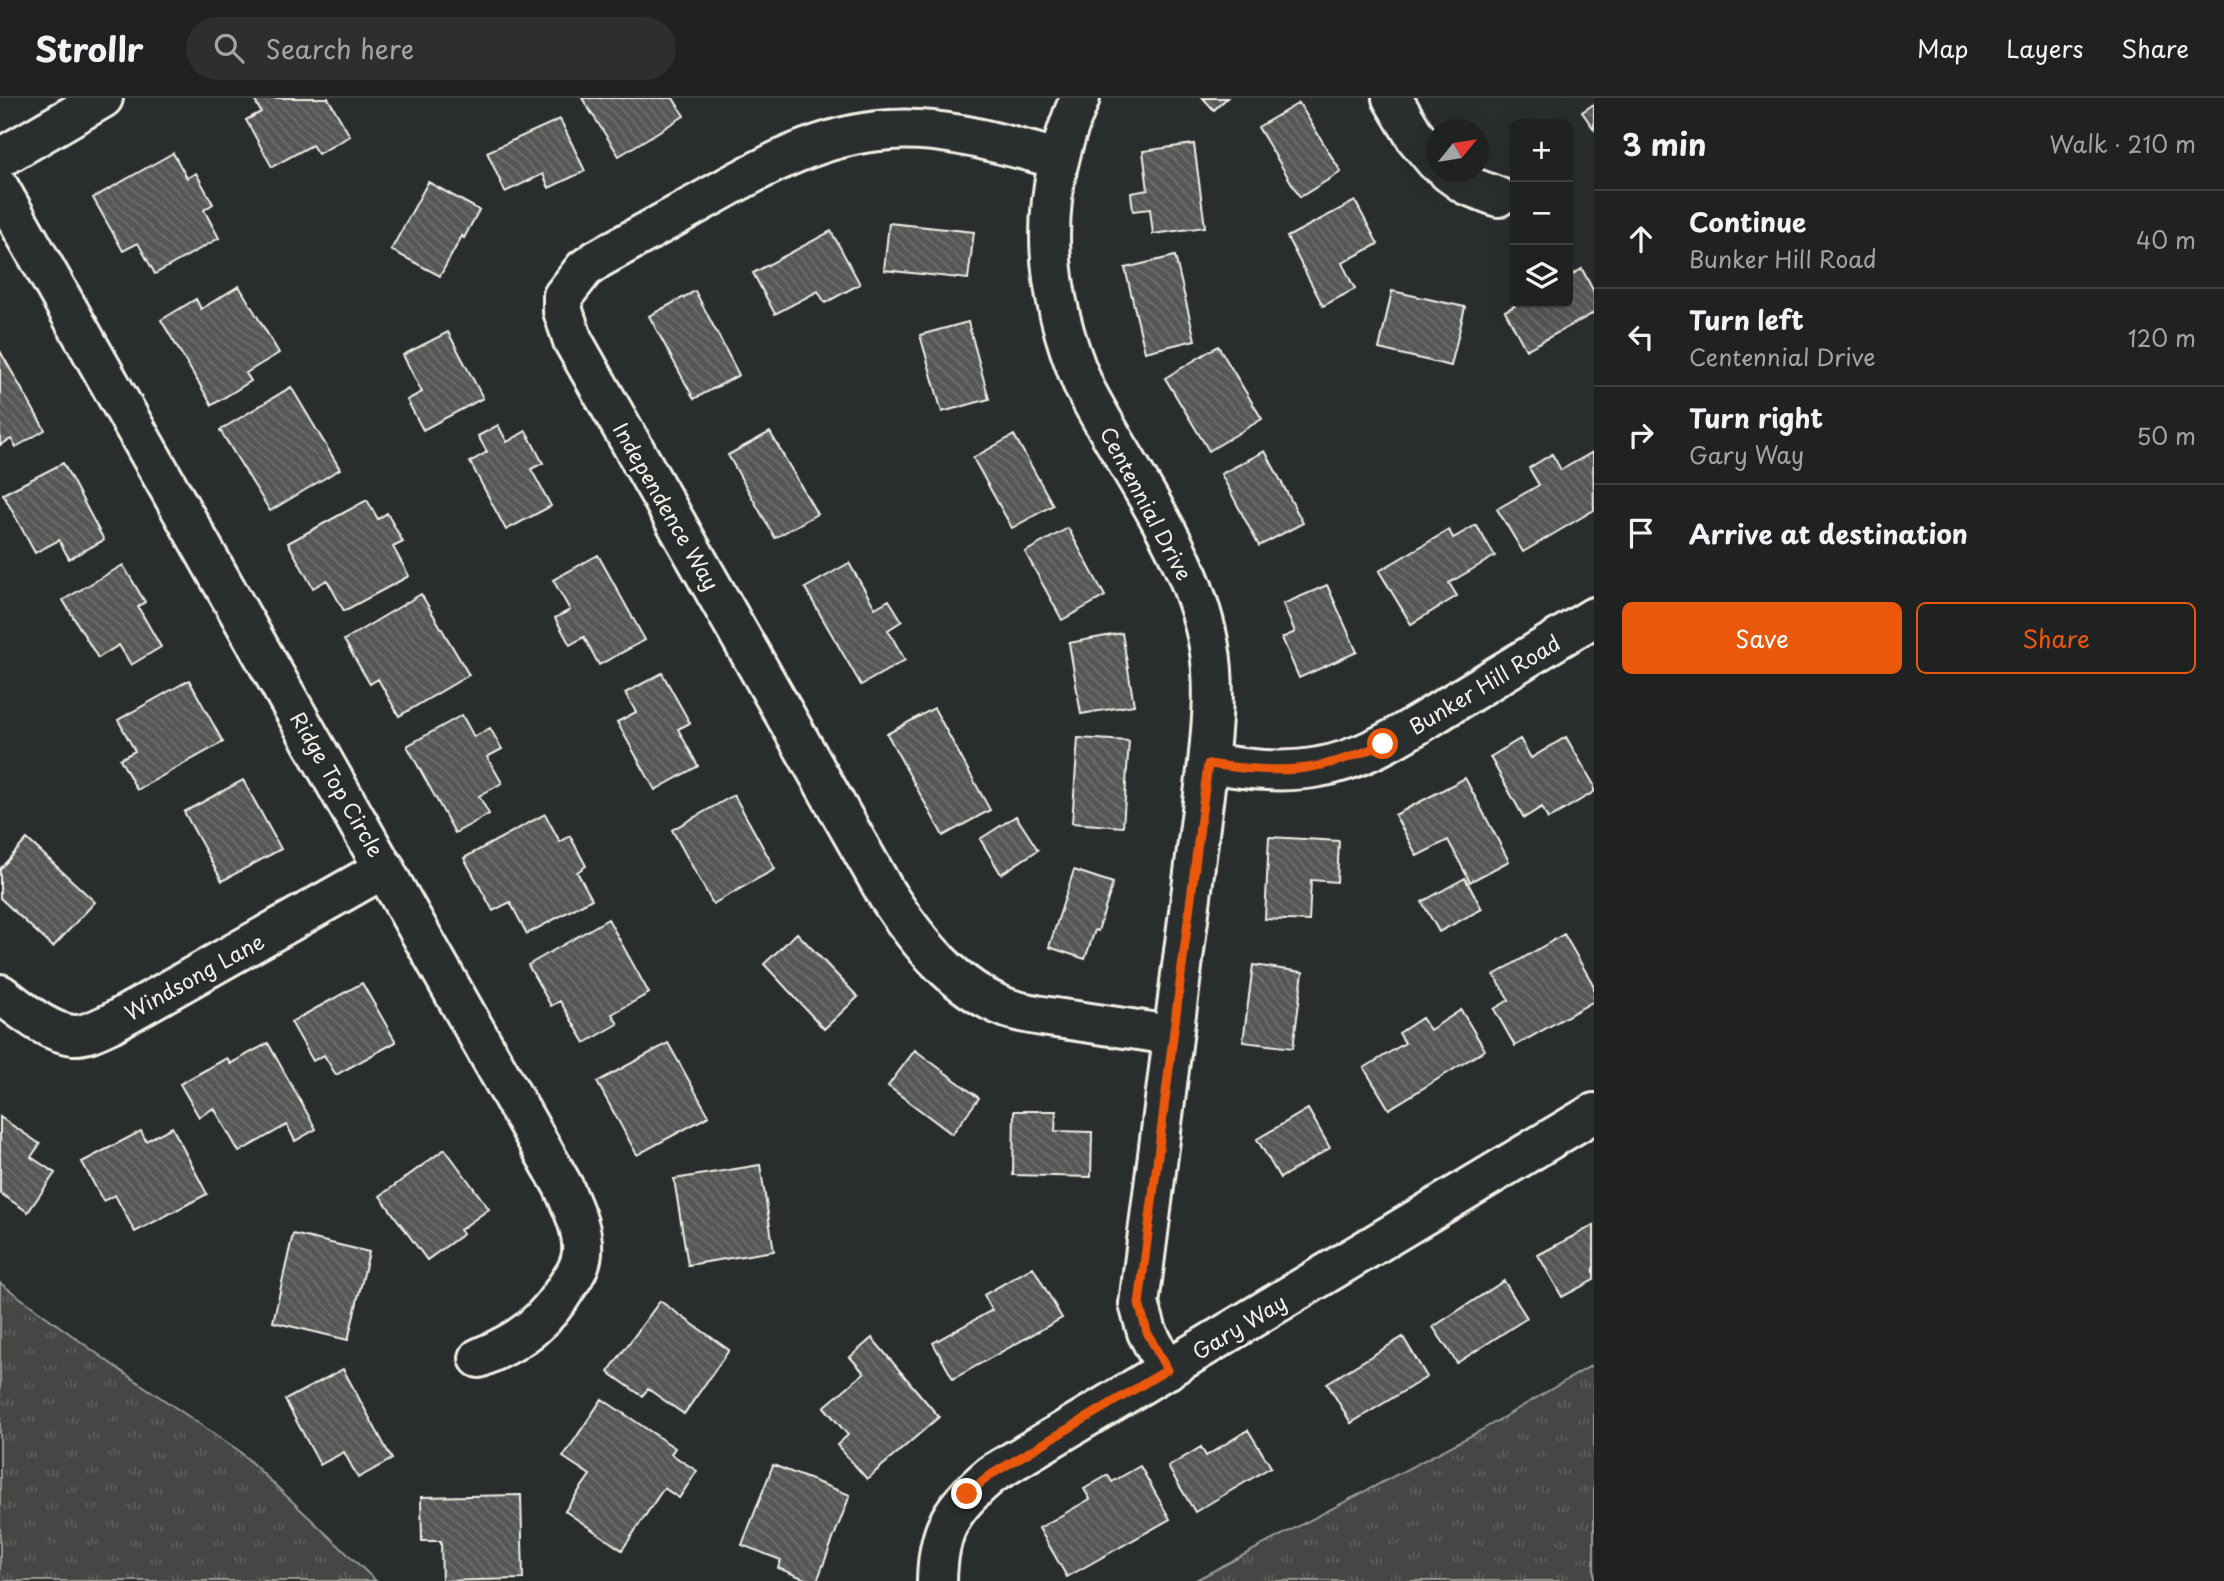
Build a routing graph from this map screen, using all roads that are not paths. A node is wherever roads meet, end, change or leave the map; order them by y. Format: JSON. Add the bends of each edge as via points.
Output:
{"nodes":[{"id":1,"x":103,"y":98,"type":"edge"},
{"id":2,"x":1080,"y":98,"type":"edge"},
{"id":3,"x":1392,"y":98,"type":"edge"},
{"id":4,"x":1426,"y":149,"type":"edge"},
{"id":5,"x":0,"y":158,"type":"edge"},
{"id":6,"x":1058,"y":159,"type":"junction"},
{"id":7,"x":1462,"y":182,"type":"edge"},
{"id":8,"x":0,"y":189,"type":"edge"},
{"id":9,"x":1499,"y":197,"type":"dead end"},
{"id":10,"x":1594,"y":618,"type":"edge"},
{"id":11,"x":1208,"y":764,"type":"junction"},
{"id":12,"x":385,"y":869,"type":"junction"},
{"id":13,"x":0,"y":994,"type":"edge"},
{"id":14,"x":1172,"y":1035,"type":"junction"},
{"id":15,"x":1594,"y":1112,"type":"edge"},
{"id":16,"x":479,"y":1358,"type":"dead end"},
{"id":17,"x":1167,"y":1370,"type":"junction"},
{"id":18,"x":937,"y":1581,"type":"edge"}],
"edges":[{"from":1,"to":5,"type":"street"},
{"from":2,"to":6,"type":"street","name":"Centennial Drive"},
{"from":3,"to":4,"type":"street"},
{"from":6,"to":11,"type":"street","name":"Centennial Drive","via":[[1051,249],[1061,318],[1084,387],[1174,545],[1204,621],[1212,675]]},
{"from":6,"to":14,"type":"street","name":"Independence Way","via":[[926,131],[892,129],[830,139],[753,173],[598,259],[562,296],[563,311],[573,341],[887,895],[916,936],[962,982],[1008,1008]]},
{"from":7,"to":9,"type":"street"},
{"from":8,"to":12,"type":"street","name":"Ridge Top Circle"},
{"from":10,"to":11,"type":"street","name":"Bunker Hill Road","via":[[1413,727],[1352,758],[1287,771]]},
{"from":11,"to":14,"type":"street","name":"Centennial Drive"},
{"from":12,"to":13,"type":"street","name":"Windsong Lane","via":[[87,1033],[74,1035],[48,1026]]},
{"from":12,"to":16,"type":"street","name":"Ridge Top Circle","via":[[563,1186],[579,1224],[582,1254],[554,1309],[506,1346]]},
{"from":14,"to":17,"type":"street","name":"Centennial Drive","via":[[1139,1304],[1147,1332]]},
{"from":15,"to":17,"type":"street","name":"Gary Way"},
{"from":17,"to":18,"type":"street","name":"Gary Way","via":[[992,1474],[967,1494],[949,1520],[938,1552]]}]}
